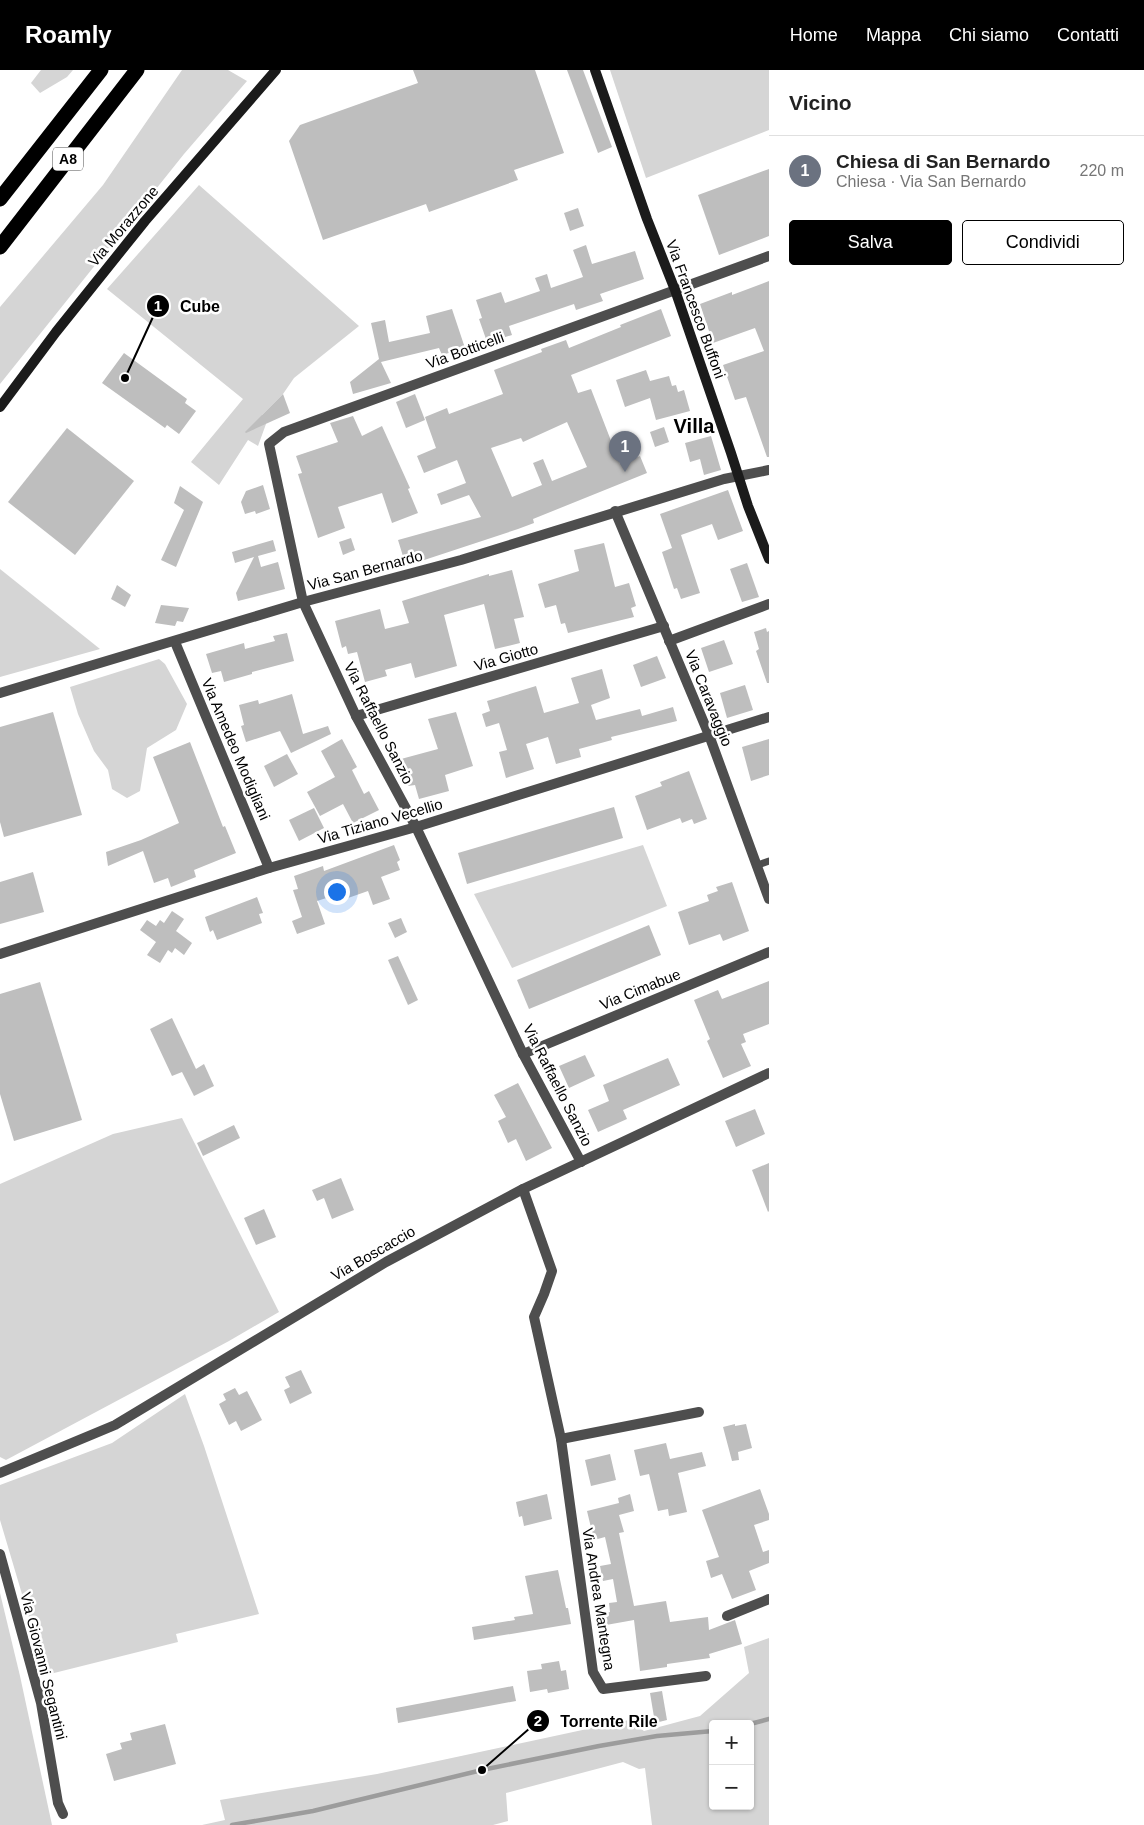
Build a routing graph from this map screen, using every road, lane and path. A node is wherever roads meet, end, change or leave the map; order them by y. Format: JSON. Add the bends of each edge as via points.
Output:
{"nodes":[{"id":1,"x":101,"y":70,"type":"edge"},
{"id":2,"x":137,"y":70,"type":"edge"},
{"id":3,"x":276,"y":70,"type":"edge"},
{"id":4,"x":595,"y":70,"type":"edge"},
{"id":5,"x":0,"y":199,"type":"edge"},
{"id":6,"x":0,"y":247,"type":"edge"},
{"id":7,"x":769,"y":256,"type":"edge"},
{"id":8,"x":675,"y":290,"type":"junction"},
{"id":9,"x":0,"y":407,"type":"edge"},
{"id":10,"x":269,"y":444,"type":"joint"},
{"id":11,"x":769,"y":470,"type":"edge"},
{"id":12,"x":738,"y":476,"type":"junction"},
{"id":13,"x":615,"y":511,"type":"junction"},
{"id":14,"x":769,"y":558,"type":"edge"},
{"id":15,"x":303,"y":602,"type":"junction"},
{"id":16,"x":769,"y":604,"type":"edge"},
{"id":17,"x":664,"y":626,"type":"junction"},
{"id":18,"x":669,"y":641,"type":"junction"},
{"id":19,"x":175,"y":642,"type":"junction"},
{"id":20,"x":0,"y":694,"type":"edge"},
{"id":21,"x":356,"y":716,"type":"junction"},
{"id":22,"x":769,"y":718,"type":"edge"},
{"id":23,"x":708,"y":735,"type":"junction"},
{"id":24,"x":416,"y":827,"type":"junction"},
{"id":25,"x":769,"y":861,"type":"edge"},
{"id":26,"x":758,"y":865,"type":"junction"},
{"id":27,"x":269,"y":868,"type":"junction"},
{"id":28,"x":769,"y":899,"type":"edge"},
{"id":29,"x":769,"y":952,"type":"edge"},
{"id":30,"x":0,"y":954,"type":"edge"},
{"id":31,"x":523,"y":1054,"type":"junction"},
{"id":32,"x":769,"y":1073,"type":"edge"},
{"id":33,"x":580,"y":1162,"type":"junction"},
{"id":34,"x":524,"y":1189,"type":"junction"},
{"id":35,"x":698,"y":1412,"type":"dead end"},
{"id":36,"x":561,"y":1439,"type":"junction"},
{"id":37,"x":0,"y":1473,"type":"edge"},
{"id":38,"x":0,"y":1554,"type":"edge"},
{"id":39,"x":769,"y":1600,"type":"edge"},
{"id":40,"x":727,"y":1616,"type":"dead end"},
{"id":41,"x":706,"y":1676,"type":"dead end"},
{"id":42,"x":63,"y":1814,"type":"dead end"}],
"edges":[{"from":1,"to":5,"type":"highway","number":"A8"},
{"from":2,"to":6,"type":"highway","number":"A8"},
{"from":3,"to":9,"type":"street","name":"Via Morazzone","via":[[145,222]]},
{"from":4,"to":8,"type":"street","name":"Via Francesco Buffoni"},
{"from":7,"to":8,"type":"street","name":"Via Botticelli"},
{"from":8,"to":10,"type":"street","name":"Via Botticelli","via":[[284,432]]},
{"from":8,"to":12,"type":"street","name":"Via Francesco Buffoni"},
{"from":10,"to":15,"type":"street","name":"Via Raffaello Sanzio"},
{"from":11,"to":12,"type":"street","name":"Via San Bernardo"},
{"from":12,"to":13,"type":"street","name":"Via San Bernardo"},
{"from":12,"to":14,"type":"street","name":"Via Francesco Buffoni"},
{"from":13,"to":15,"type":"street","name":"Via San Bernardo","via":[[461,560]]},
{"from":13,"to":17,"type":"street","name":"Via Caravaggio"},
{"from":15,"to":19,"type":"street","name":"Via San Bernardo"},
{"from":15,"to":21,"type":"street","name":"Via Raffaello Sanzio"},
{"from":16,"to":18,"type":"street"},
{"from":17,"to":18,"type":"street","name":"Via Caravaggio"},
{"from":17,"to":21,"type":"street","name":"Via Giotto"},
{"from":18,"to":23,"type":"street","name":"Via Caravaggio"},
{"from":19,"to":20,"type":"street","name":"Via San Bernardo"},
{"from":19,"to":27,"type":"street","name":"Via Amedeo Modigliani"},
{"from":21,"to":24,"type":"street","name":"Via Raffaello Sanzio"},
{"from":22,"to":23,"type":"street","name":"Via Tiziano Vecellio"},
{"from":23,"to":24,"type":"street","name":"Via Tiziano Vecellio"},
{"from":23,"to":26,"type":"street","name":"Via Caravaggio"},
{"from":24,"to":27,"type":"street","name":"Via Tiziano Vecellio"},
{"from":24,"to":31,"type":"street","name":"Via Raffaello Sanzio"},
{"from":25,"to":26,"type":"lane"},
{"from":26,"to":28,"type":"street","name":"Via Caravaggio"},
{"from":27,"to":30,"type":"street","name":"Via Tiziano Vecellio"},
{"from":29,"to":31,"type":"street","name":"Via Cimabue"},
{"from":31,"to":33,"type":"street","name":"Via Raffaello Sanzio"},
{"from":32,"to":33,"type":"street","name":"Via Boscaccio"},
{"from":33,"to":34,"type":"street","name":"Via Boscaccio"},
{"from":34,"to":36,"type":"street","name":"Via Andrea Mantegna","via":[[552,1271],[534,1317]]},
{"from":34,"to":37,"type":"street","name":"Via Boscaccio","via":[[386,1262],[115,1425]]},
{"from":35,"to":36,"type":"street"},
{"from":36,"to":41,"type":"street","name":"Via Andrea Mantegna","via":[[593,1672],[598,1683],[603,1689]]},
{"from":38,"to":42,"type":"street","name":"Via Giovanni Segantini","via":[[41,1702],[58,1803]]},
{"from":39,"to":40,"type":"street"}]}
